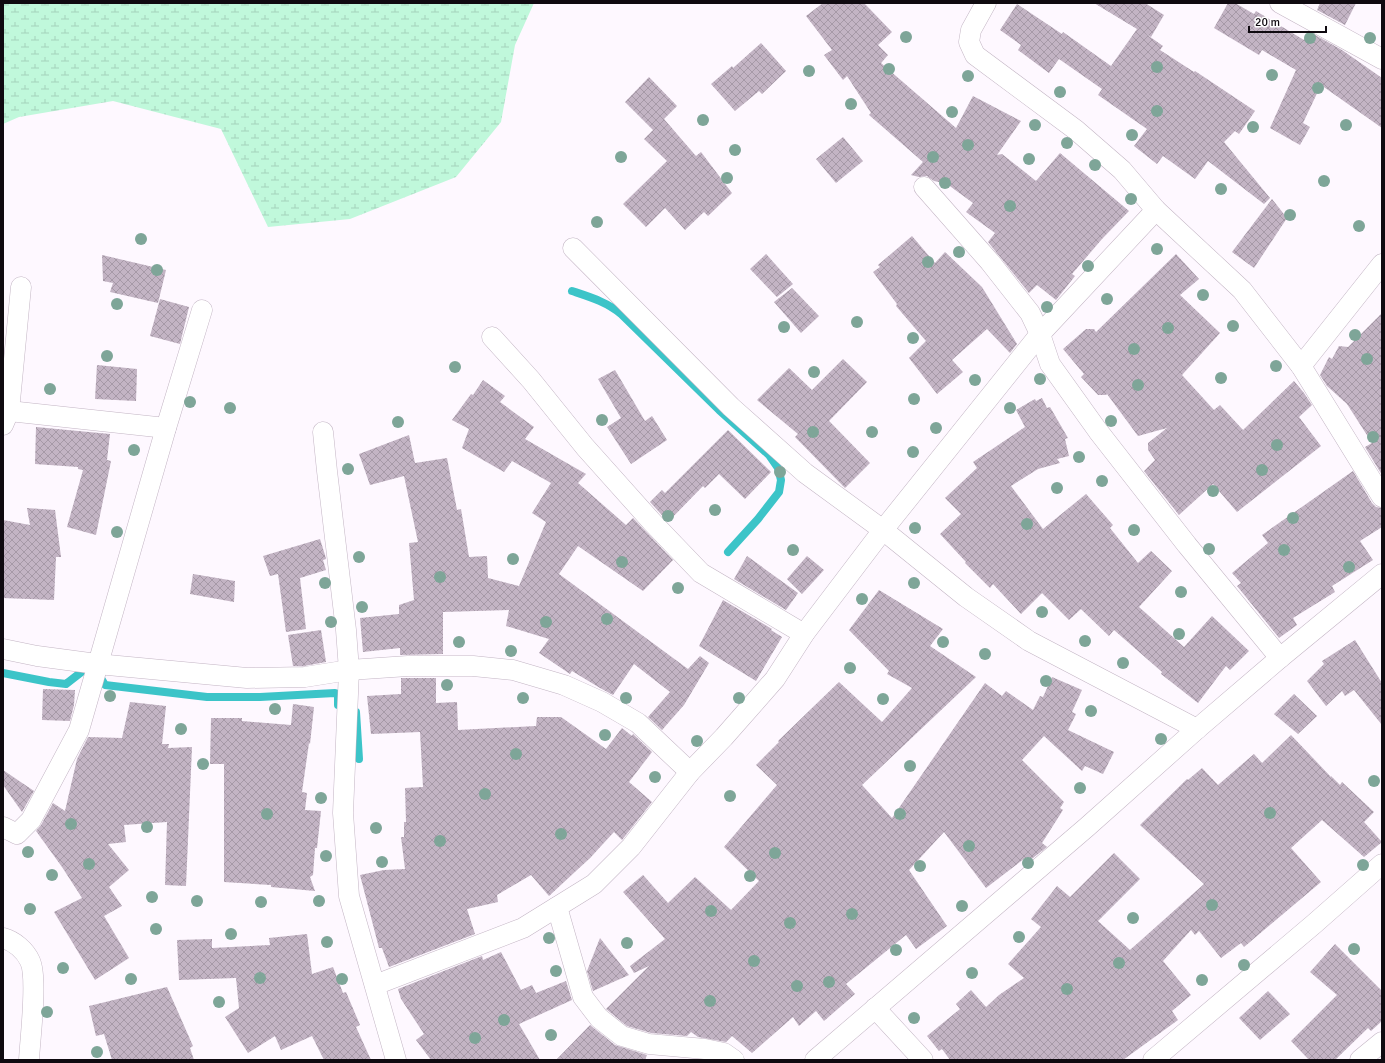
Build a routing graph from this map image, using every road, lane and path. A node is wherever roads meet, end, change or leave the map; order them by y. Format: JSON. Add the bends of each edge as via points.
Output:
{"nodes":[{"id":1,"x":986,"y":3,"type":"edge"},
{"id":2,"x":1280,"y":3,"type":"edge"},
{"id":3,"x":1382,"y":59,"type":"edge"},
{"id":4,"x":924,"y":187,"type":"dead end"},
{"id":5,"x":1156,"y":210,"type":"junction"},
{"id":6,"x":573,"y":248,"type":"dead end"},
{"id":7,"x":1382,"y":264,"type":"edge"},
{"id":8,"x":21,"y":287,"type":"dead end"},
{"id":9,"x":202,"y":310,"type":"dead end"},
{"id":10,"x":1040,"y":334,"type":"junction"},
{"id":11,"x":492,"y":337,"type":"dead end"},
{"id":12,"x":1301,"y":366,"type":"junction"},
{"id":13,"x":6,"y":418,"type":"edge"},
{"id":14,"x":166,"y":428,"type":"junction"},
{"id":15,"x":324,"y":432,"type":"dead end"},
{"id":16,"x":1382,"y":497,"type":"edge"},
{"id":17,"x":883,"y":530,"type":"junction"},
{"id":18,"x":1382,"y":574,"type":"edge"},
{"id":19,"x":804,"y":634,"type":"junction"},
{"id":20,"x":3,"y":649,"type":"edge"},
{"id":21,"x":1280,"y":658,"type":"junction"},
{"id":22,"x":350,"y":670,"type":"junction"},
{"id":23,"x":96,"y":672,"type":"junction"},
{"id":24,"x":1197,"y":729,"type":"junction"},
{"id":25,"x":690,"y":772,"type":"junction"},
{"id":26,"x":3,"y":827,"type":"edge"},
{"id":27,"x":1382,"y":864,"type":"edge"},
{"id":28,"x":557,"y":907,"type":"junction"},
{"id":29,"x":3,"y":938,"type":"edge"},
{"id":30,"x":375,"y":985,"type":"junction"},
{"id":31,"x":876,"y":1008,"type":"junction"},
{"id":32,"x":1382,"y":1042,"type":"edge"},
{"id":33,"x":29,"y":1060,"type":"edge"},
{"id":34,"x":396,"y":1060,"type":"edge"},
{"id":35,"x":734,"y":1060,"type":"edge"},
{"id":36,"x":815,"y":1060,"type":"edge"},
{"id":37,"x":923,"y":1060,"type":"edge"},
{"id":38,"x":1153,"y":1060,"type":"edge"},
{"id":39,"x":1360,"y":1060,"type":"edge"}],
"edges":[{"from":1,"to":5,"type":"street","via":[[971,30],[969,42],[975,55],[1076,130],[1122,170]]},
{"from":2,"to":3,"type":"street"},
{"from":4,"to":10,"type":"street","via":[[990,262],[1030,313]]},
{"from":5,"to":10,"type":"street"},
{"from":5,"to":12,"type":"street","via":[[1242,290]]},
{"from":6,"to":17,"type":"street","via":[[730,407],[805,474]]},
{"from":7,"to":12,"type":"street"},
{"from":8,"to":13,"type":"street"},
{"from":9,"to":14,"type":"street"},
{"from":10,"to":17,"type":"street"},
{"from":10,"to":21,"type":"street","via":[[1050,364],[1098,431]]},
{"from":11,"to":19,"type":"street","via":[[531,380],[585,447],[701,572]]},
{"from":12,"to":16,"type":"street"},
{"from":13,"to":14,"type":"street"},
{"from":14,"to":23,"type":"street"},
{"from":15,"to":22,"type":"street"},
{"from":17,"to":19,"type":"street"},
{"from":17,"to":24,"type":"street","via":[[966,597],[1029,641]]},
{"from":18,"to":21,"type":"street"},
{"from":19,"to":25,"type":"street","via":[[775,679]]},
{"from":20,"to":23,"type":"street"},
{"from":21,"to":24,"type":"street"},
{"from":22,"to":23,"type":"street","via":[[305,677],[247,678]]},
{"from":22,"to":25,"type":"street","via":[[408,666],[473,666],[513,670],[556,683],[602,702],[638,723]]},
{"from":22,"to":30,"type":"street","via":[[343,813],[349,896]]},
{"from":23,"to":26,"type":"street","via":[[79,730],[31,820],[17,834]]},
{"from":24,"to":31,"type":"street"},
{"from":25,"to":28,"type":"street","via":[[631,847],[594,884]]},
{"from":27,"to":38,"type":"street"},
{"from":28,"to":30,"type":"street","via":[[523,928]]},
{"from":28,"to":35,"type":"street","via":[[583,996],[599,1018],[622,1036],[649,1044],[705,1048],[724,1053]]},
{"from":29,"to":33,"type":"street","via":[[23,950],[31,962],[33,984]]},
{"from":30,"to":34,"type":"street"},
{"from":31,"to":36,"type":"street"},
{"from":31,"to":37,"type":"street"},
{"from":32,"to":39,"type":"street"}]}
